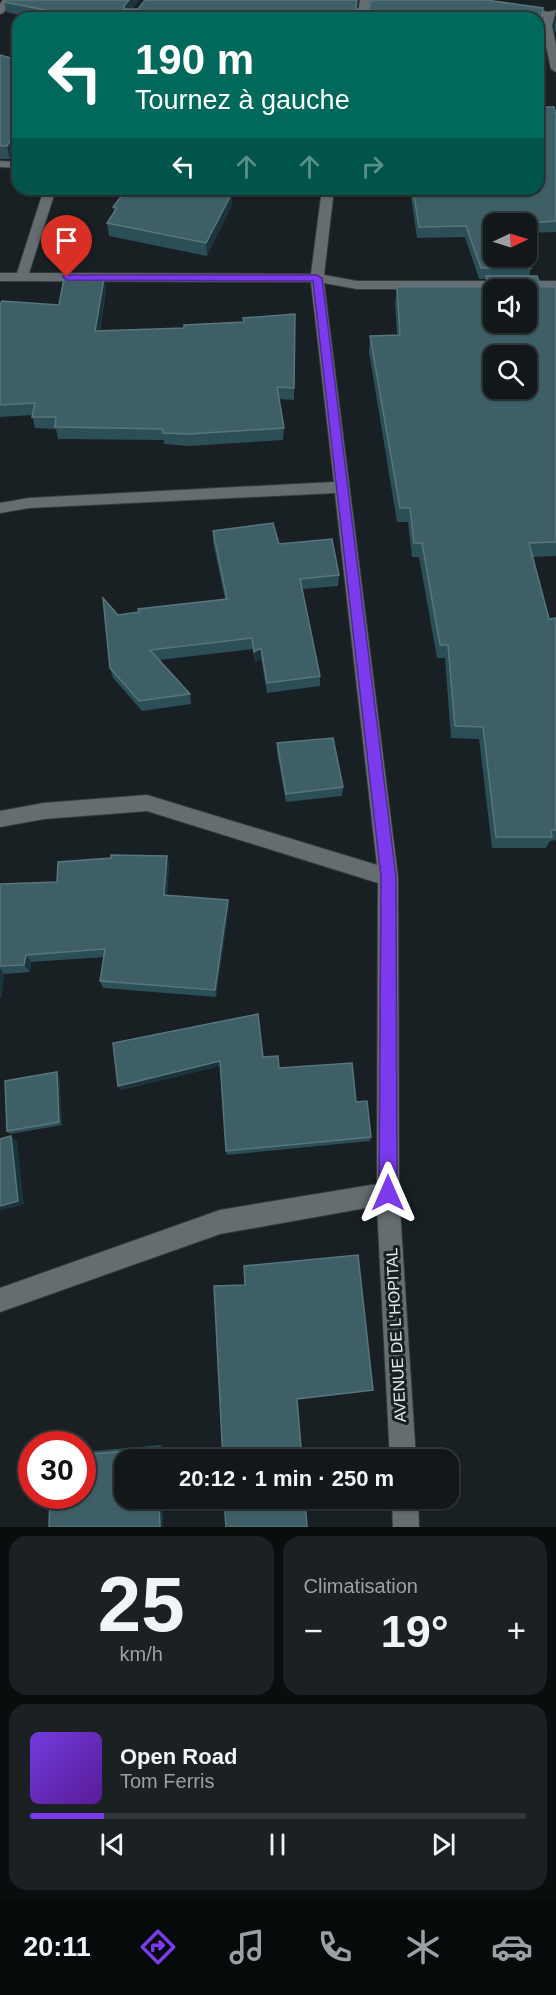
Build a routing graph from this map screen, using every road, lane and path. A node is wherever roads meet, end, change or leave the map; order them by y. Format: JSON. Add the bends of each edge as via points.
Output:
{"nodes":[{"id":1,"x":8,"y":0,"type":"edge"},
{"id":2,"x":504,"y":8,"type":"edge"},
{"id":3,"x":0,"y":11,"type":"edge"},
{"id":4,"x":537,"y":12,"type":"edge"},
{"id":5,"x":553,"y":14,"type":"edge"},
{"id":6,"x":556,"y":69,"type":"edge"},
{"id":7,"x":48,"y":195,"type":"edge"},
{"id":8,"x":327,"y":195,"type":"edge"},
{"id":9,"x":0,"y":277,"type":"edge"},
{"id":10,"x":22,"y":277,"type":"junction"},
{"id":11,"x":317,"y":278,"type":"junction"},
{"id":12,"x":556,"y":285,"type":"edge"},
{"id":13,"x":342,"y":487,"type":"junction"},
{"id":14,"x":0,"y":508,"type":"edge"},
{"id":15,"x":0,"y":819,"type":"edge"},
{"id":16,"x":388,"y":877,"type":"junction"},
{"id":17,"x":388,"y":1193,"type":"junction"},
{"id":18,"x":0,"y":1300,"type":"edge"},
{"id":19,"x":401,"y":1449,"type":"edge"},
{"id":20,"x":405,"y":1509,"type":"edge"},
{"id":21,"x":406,"y":1527,"type":"edge"}],
"edges":[{"from":1,"to":3,"type":"street"},
{"from":2,"to":4,"type":"street"},
{"from":5,"to":6,"type":"street","via":[[546,26]]},
{"from":7,"to":10,"type":"street"},
{"from":8,"to":11,"type":"street","name":"AVENUE DE L'HOPITAL"},
{"from":9,"to":10,"type":"street"},
{"from":10,"to":11,"type":"street"},
{"from":11,"to":12,"type":"street","via":[[357,285]]},
{"from":11,"to":13,"type":"street","name":"AVENUE DE L'HOPITAL"},
{"from":13,"to":14,"type":"street","via":[[29,502]]},
{"from":13,"to":16,"type":"street","name":"AVENUE DE L'HOPITAL"},
{"from":15,"to":16,"type":"street","via":[[44,811],[147,803]]},
{"from":16,"to":17,"type":"street","name":"AVENUE DE L'HOPITAL"},
{"from":17,"to":18,"type":"street","via":[[220,1222]]},
{"from":17,"to":19,"type":"street","name":"AVENUE DE L'HOPITAL"},
{"from":20,"to":21,"type":"street"}]}
